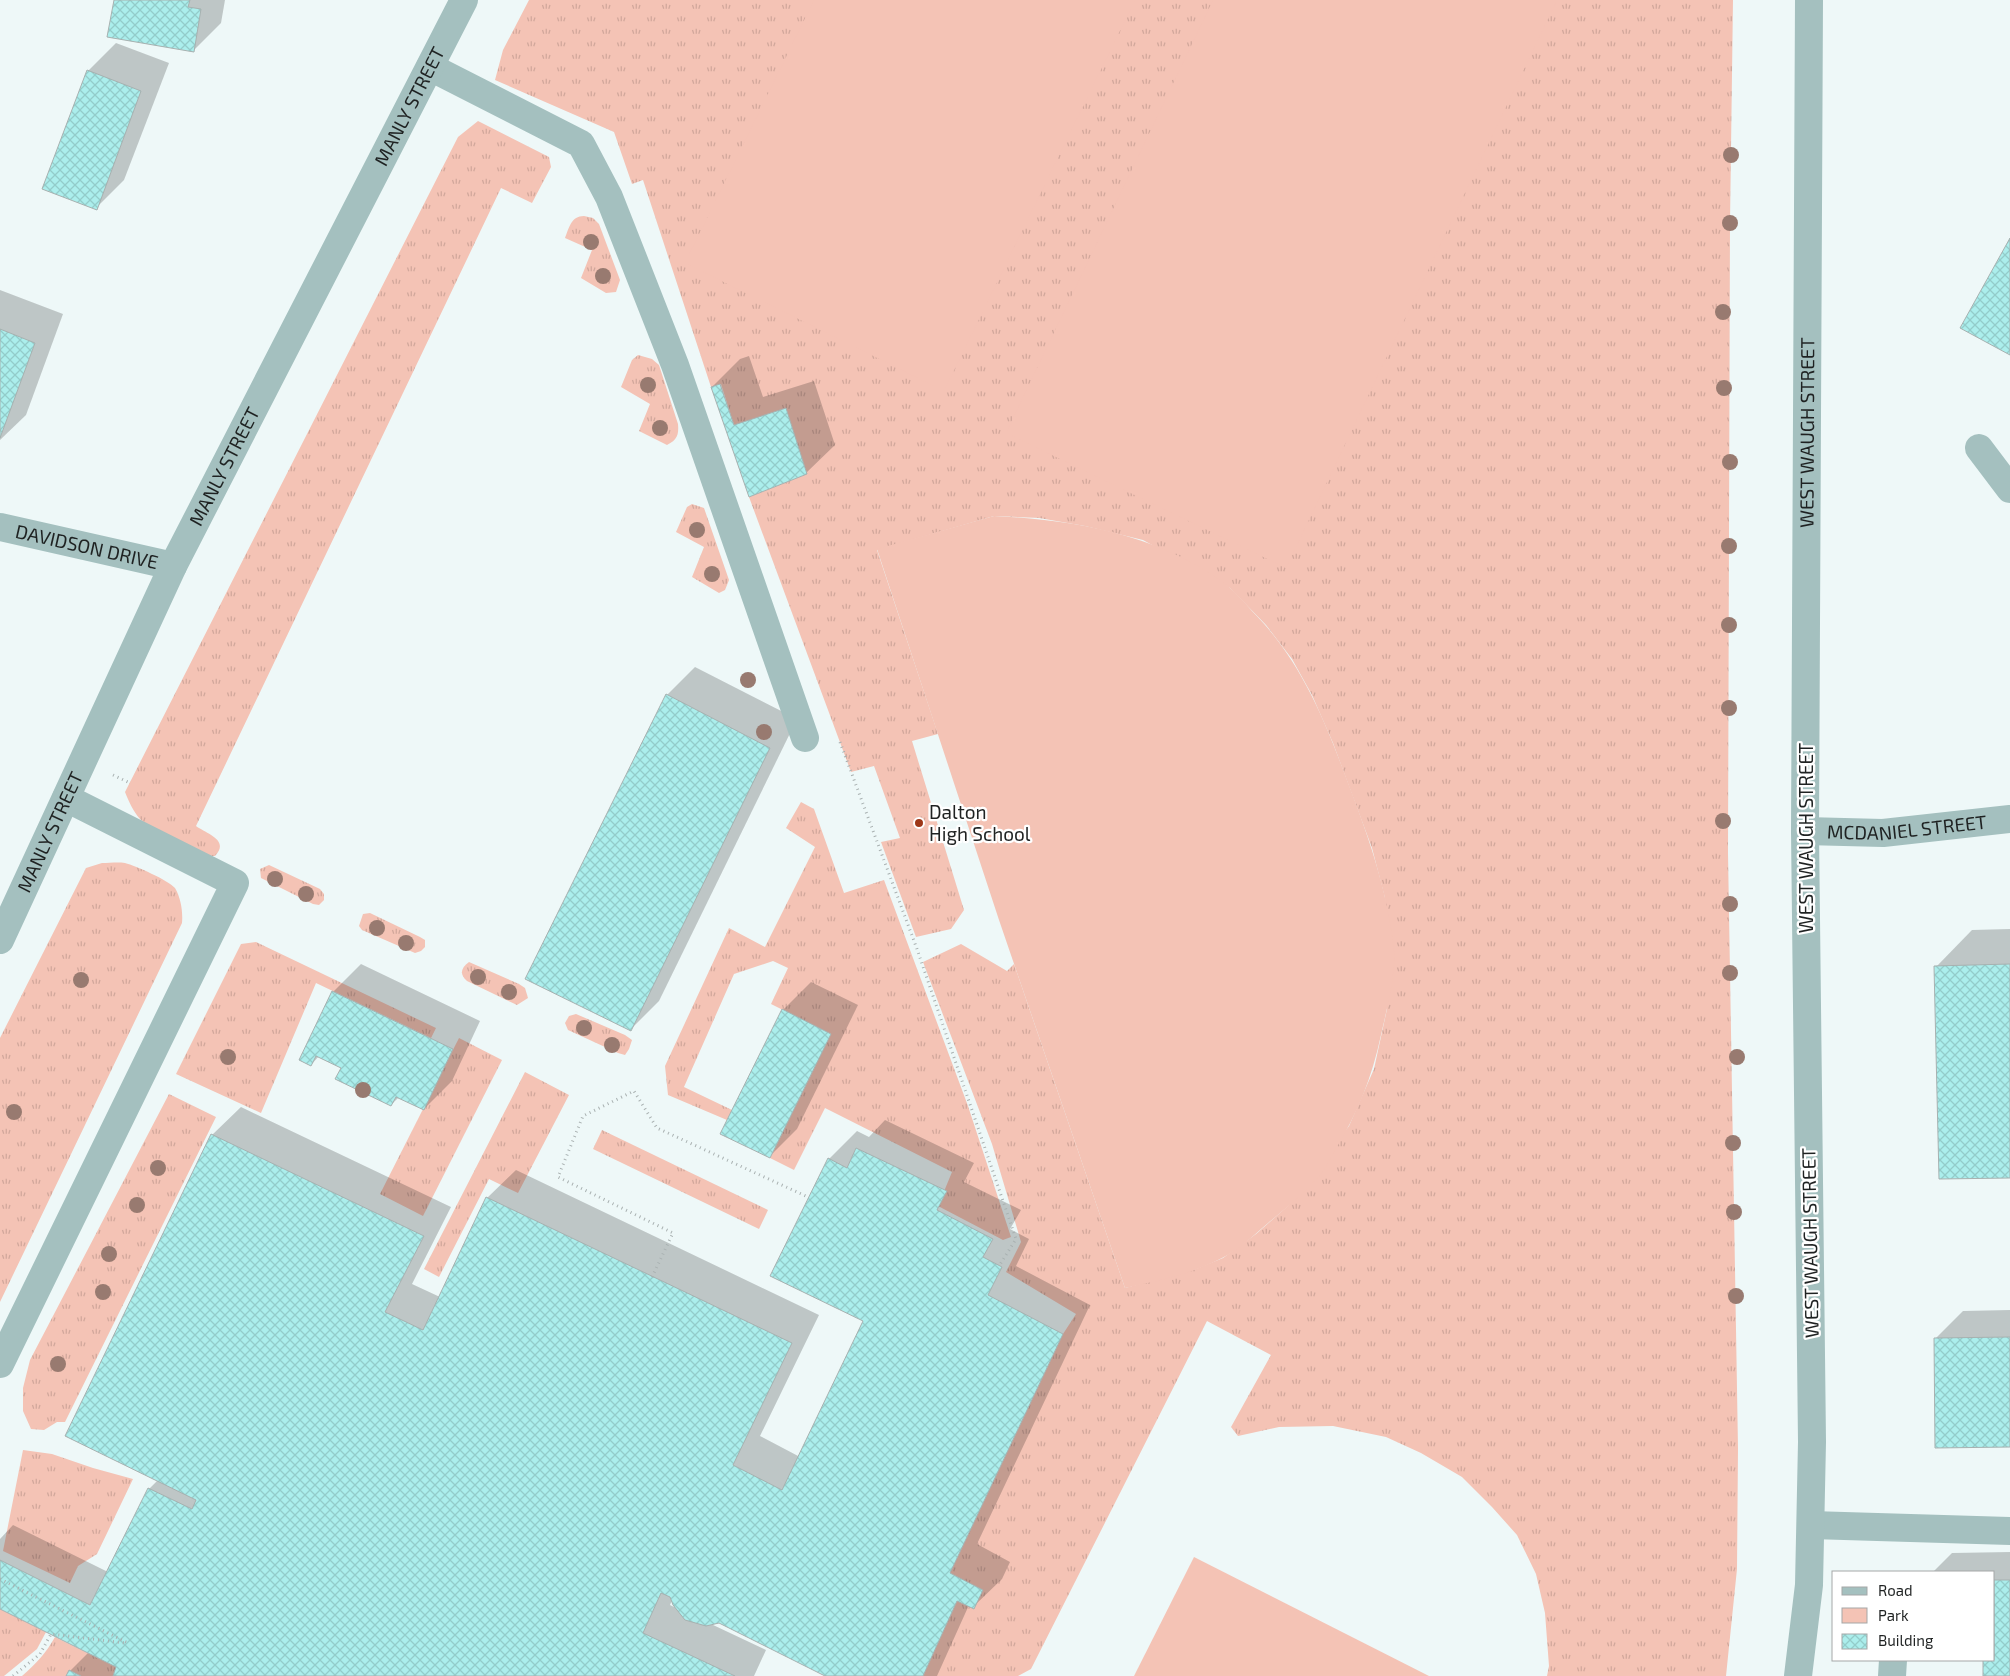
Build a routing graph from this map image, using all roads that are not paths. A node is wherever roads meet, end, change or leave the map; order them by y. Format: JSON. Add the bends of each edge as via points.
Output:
{"nodes":[{"id":1,"x":464,"y":0,"type":"edge"},
{"id":2,"x":1808,"y":0,"type":"edge"},
{"id":3,"x":430,"y":67,"type":"junction"},
{"id":4,"x":1979,"y":448,"type":"dead end"},
{"id":5,"x":2010,"y":489,"type":"edge"},
{"id":6,"x":0,"y":527,"type":"edge"},
{"id":7,"x":173,"y":566,"type":"junction"},
{"id":8,"x":805,"y":738,"type":"dead end"},
{"id":9,"x":66,"y":798,"type":"junction"},
{"id":10,"x":2010,"y":819,"type":"edge"},
{"id":11,"x":1805,"y":831,"type":"junction"},
{"id":12,"x":0,"y":940,"type":"edge"},
{"id":13,"x":0,"y":1364,"type":"edge"},
{"id":14,"x":1811,"y":1525,"type":"junction"},
{"id":15,"x":2010,"y":1531,"type":"edge"},
{"id":16,"x":1892,"y":1661,"type":"edge"},
{"id":17,"x":1798,"y":1676,"type":"edge"},
{"id":18,"x":1892,"y":1676,"type":"edge"}],
"edges":[{"from":1,"to":3,"type":"street","name":"MANLY STREET"},
{"from":2,"to":11,"type":"street","name":"WEST WAUGH STREET"},
{"from":3,"to":7,"type":"street","name":"MANLY STREET"},
{"from":3,"to":8,"type":"street","via":[[581,144],[609,197],[674,365]]},
{"from":4,"to":5,"type":"street"},
{"from":6,"to":7,"type":"street","name":"DAVIDSON DRIVE"},
{"from":7,"to":9,"type":"street","name":"MANLY STREET"},
{"from":9,"to":12,"type":"street","name":"MANLY STREET"},
{"from":9,"to":13,"type":"street","via":[[235,883]]},
{"from":10,"to":11,"type":"street","name":"MCDANIEL STREET","via":[[1883,832]]},
{"from":11,"to":14,"type":"street","name":"WEST WAUGH STREET"},
{"from":14,"to":15,"type":"street"},
{"from":14,"to":17,"type":"street","name":"WEST WAUGH STREET","via":[[1809,1585]]},
{"from":16,"to":18,"type":"street"}]}
